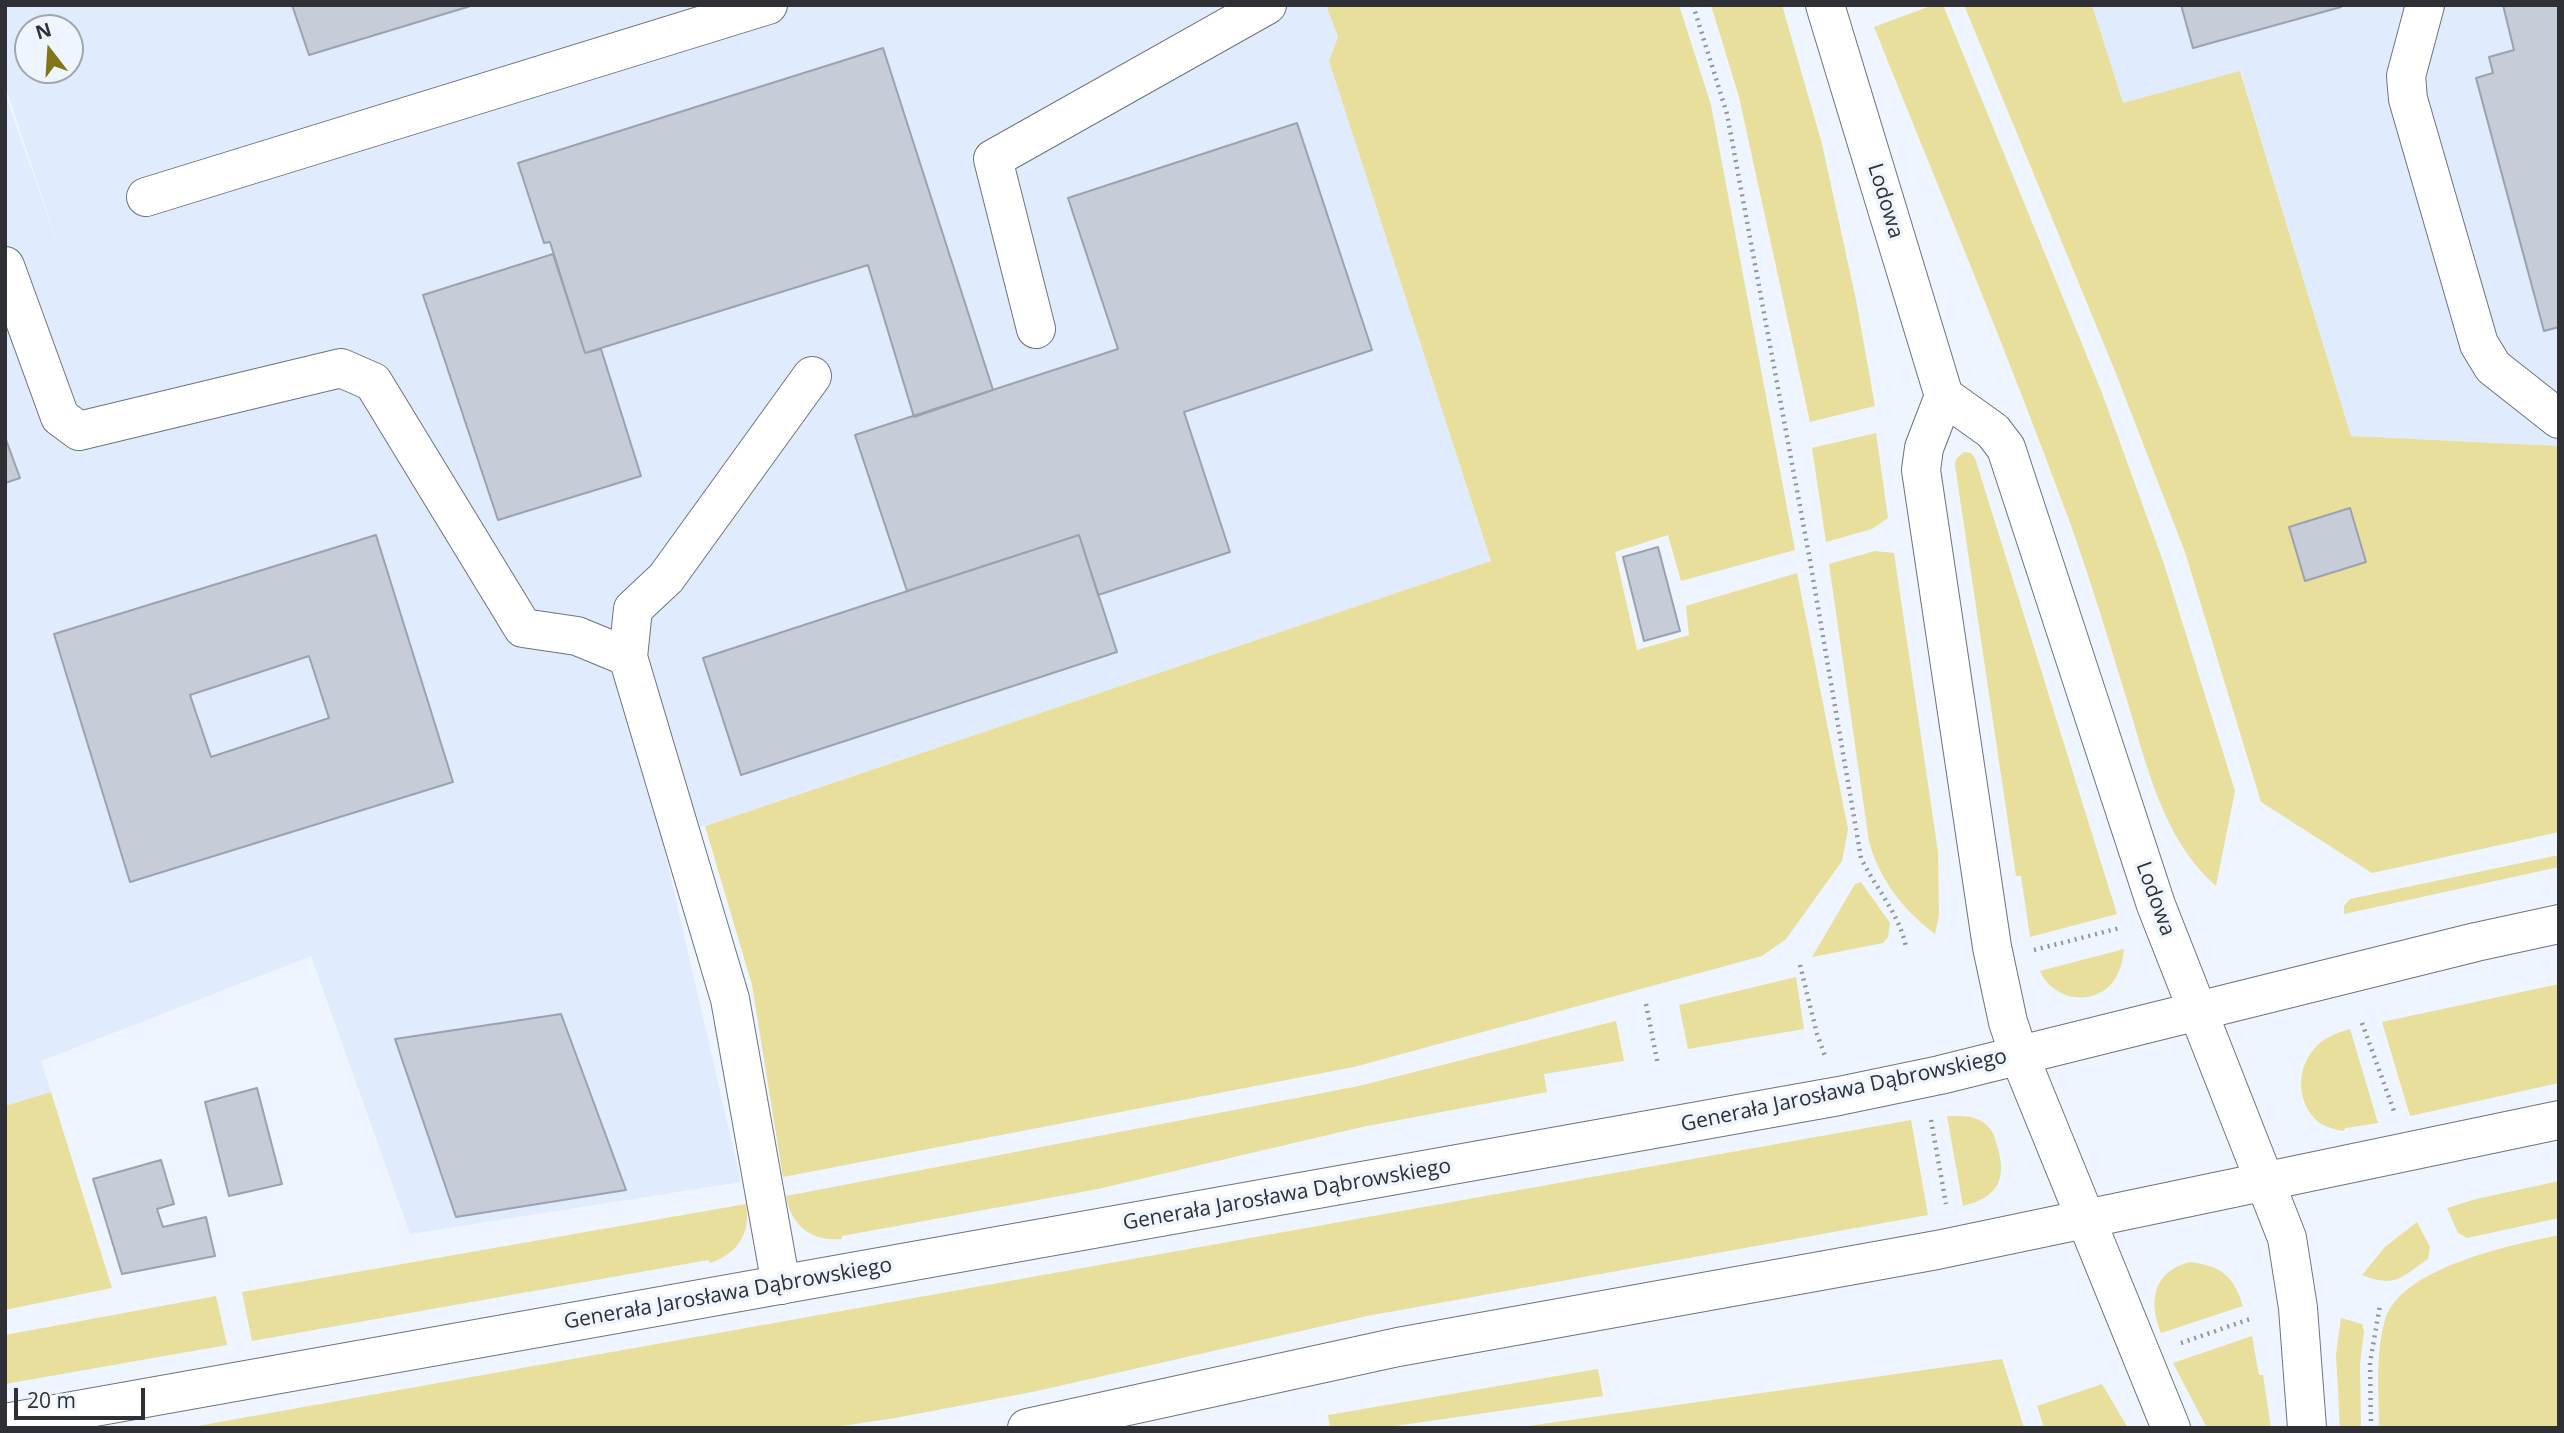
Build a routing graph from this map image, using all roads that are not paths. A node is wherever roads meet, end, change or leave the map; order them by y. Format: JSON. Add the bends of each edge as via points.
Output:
{"nodes":[{"id":1,"x":768,"y":5,"type":"edge"},
{"id":2,"x":1267,"y":5,"type":"edge"},
{"id":3,"x":1825,"y":5,"type":"edge"},
{"id":4,"x":2425,"y":5,"type":"edge"},
{"id":5,"x":146,"y":197,"type":"dead end"},
{"id":6,"x":5,"y":266,"type":"edge"},
{"id":7,"x":1036,"y":329,"type":"dead end"},
{"id":8,"x":812,"y":376,"type":"dead end"},
{"id":9,"x":1944,"y":397,"type":"junction"},
{"id":10,"x":2559,"y":419,"type":"edge"},
{"id":11,"x":628,"y":657,"type":"junction"},
{"id":12,"x":2559,"y":924,"type":"edge"},
{"id":13,"x":2199,"y":1011,"type":"junction"},
{"id":14,"x":2019,"y":1055,"type":"junction"},
{"id":15,"x":2559,"y":1120,"type":"edge"},
{"id":16,"x":2266,"y":1183,"type":"junction"},
{"id":17,"x":2088,"y":1220,"type":"junction"},
{"id":18,"x":781,"y":1284,"type":"junction"},
{"id":19,"x":5,"y":1423,"type":"edge"},
{"id":20,"x":1027,"y":1428,"type":"edge"},
{"id":21,"x":2171,"y":1428,"type":"edge"},
{"id":22,"x":2307,"y":1428,"type":"edge"}],
"edges":[{"from":1,"to":5,"type":"main road"},
{"from":2,"to":7,"type":"main road","via":[[993,159]]},
{"from":3,"to":9,"type":"main road","name":"Lodowa"},
{"from":4,"to":10,"type":"main road","via":[[2406,76],[2408,99],[2479,344],[2493,367]]},
{"from":6,"to":11,"type":"main road","via":[[60,417],[79,430],[341,368],[373,383],[523,628],[577,636]]},
{"from":8,"to":11,"type":"main road","via":[[666,578],[633,609]]},
{"from":9,"to":13,"type":"main road","name":"Lodowa","via":[[1993,430],[2006,448],[2131,834]]},
{"from":9,"to":14,"type":"main road","via":[[1921,470],[1997,974]]},
{"from":11,"to":18,"type":"main road","via":[[730,999]]},
{"from":12,"to":13,"type":"main road","name":"Generała Jarosława Dąbrowskiego"},
{"from":13,"to":14,"type":"main road","name":"Generała Jarosława Dąbrowskiego"},
{"from":13,"to":16,"type":"main road","name":"Lodowa"},
{"from":14,"to":17,"type":"main road"},
{"from":14,"to":18,"type":"main road","name":"Generała Jarosława Dąbrowskiego","via":[[1839,1096]]},
{"from":15,"to":16,"type":"main road"},
{"from":16,"to":17,"type":"main road"},
{"from":16,"to":22,"type":"main road","name":"Lodowa","via":[[2294,1269]]},
{"from":17,"to":20,"type":"main road","via":[[1385,1350]]},
{"from":17,"to":21,"type":"main road"},
{"from":18,"to":19,"type":"main road","name":"Generała Jarosława Dąbrowskiego"}]}
